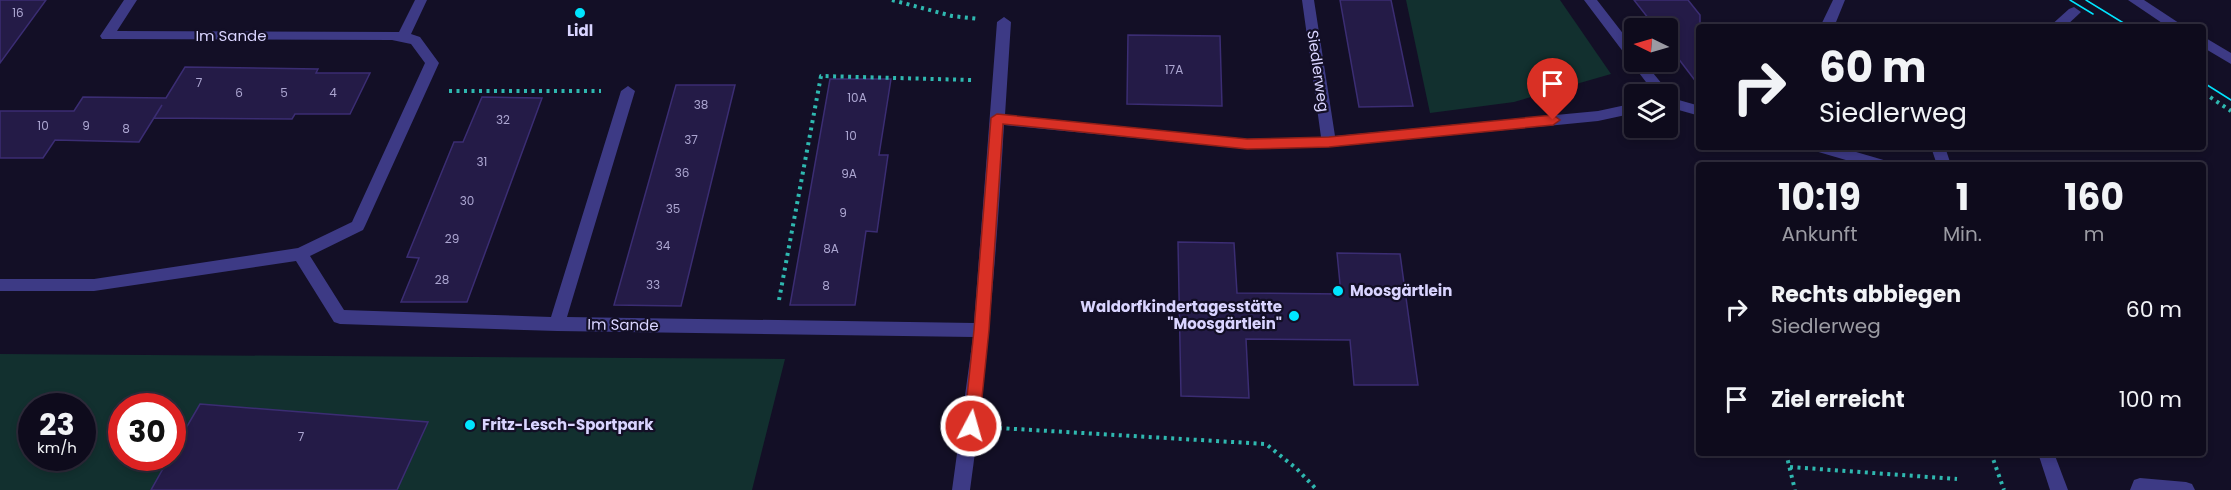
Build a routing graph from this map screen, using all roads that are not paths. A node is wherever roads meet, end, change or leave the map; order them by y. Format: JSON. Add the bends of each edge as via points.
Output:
{"nodes":[{"id":1,"x":131,"y":0,"type":"edge"},
{"id":2,"x":421,"y":0,"type":"edge"},
{"id":3,"x":1308,"y":0,"type":"edge"},
{"id":4,"x":1590,"y":0,"type":"edge"},
{"id":5,"x":1839,"y":0,"type":"edge"},
{"id":6,"x":2134,"y":0,"type":"edge"},
{"id":7,"x":2074,"y":12,"type":"dead end"},
{"id":8,"x":1004,"y":22,"type":"road end"},
{"id":9,"x":1828,"y":24,"type":"edge"},
{"id":10,"x":2060,"y":24,"type":"edge"},
{"id":11,"x":2173,"y":24,"type":"edge"},
{"id":12,"x":404,"y":38,"type":"junction"},
{"id":13,"x":2206,"y":43,"type":"edge"},
{"id":14,"x":1624,"y":44,"type":"edge"},
{"id":15,"x":2231,"y":59,"type":"edge"},
{"id":16,"x":1645,"y":72,"type":"edge"},
{"id":17,"x":1654,"y":84,"type":"edge"},
{"id":18,"x":628,"y":92,"type":"road end"},
{"id":19,"x":1678,"y":105,"type":"edge"},
{"id":20,"x":1624,"y":110,"type":"edge"},
{"id":21,"x":1696,"y":110,"type":"edge"},
{"id":22,"x":997,"y":118,"type":"junction"},
{"id":23,"x":1329,"y":142,"type":"junction"},
{"id":24,"x":1830,"y":150,"type":"edge"},
{"id":25,"x":1872,"y":162,"type":"edge"},
{"id":26,"x":300,"y":254,"type":"junction"},
{"id":27,"x":0,"y":285,"type":"edge"},
{"id":28,"x":557,"y":324,"type":"junction"},
{"id":29,"x":982,"y":330,"type":"junction"},
{"id":30,"x":2047,"y":456,"type":"edge"},
{"id":31,"x":961,"y":490,"type":"edge"},
{"id":32,"x":2059,"y":490,"type":"edge"},
{"id":33,"x":2139,"y":490,"type":"edge"},
{"id":34,"x":2186,"y":490,"type":"edge"}],
"edges":[{"from":1,"to":12,"type":"street","name":"Im Sande","via":[[106,36]]},
{"from":2,"to":12,"type":"street"},
{"from":3,"to":23,"type":"street","name":"Siedlerweg"},
{"from":4,"to":14,"type":"street"},
{"from":5,"to":9,"type":"street"},
{"from":6,"to":11,"type":"street"},
{"from":7,"to":10,"type":"street"},
{"from":8,"to":22,"type":"street"},
{"from":12,"to":26,"type":"street","via":[[415,40],[432,63],[358,226]]},
{"from":13,"to":15,"type":"street"},
{"from":16,"to":17,"type":"street"},
{"from":18,"to":28,"type":"street"},
{"from":19,"to":21,"type":"street"},
{"from":20,"to":23,"type":"street"},
{"from":22,"to":23,"type":"street","via":[[1247,144]]},
{"from":22,"to":29,"type":"street"},
{"from":24,"to":25,"type":"street"},
{"from":26,"to":27,"type":"street","via":[[94,285]]},
{"from":26,"to":28,"type":"street","name":"Im Sande","via":[[340,317]]},
{"from":28,"to":29,"type":"street","name":"Im Sande"},
{"from":29,"to":31,"type":"street"},
{"from":30,"to":32,"type":"street"},
{"from":33,"to":34,"type":"street","via":[[2140,486]]}]}
